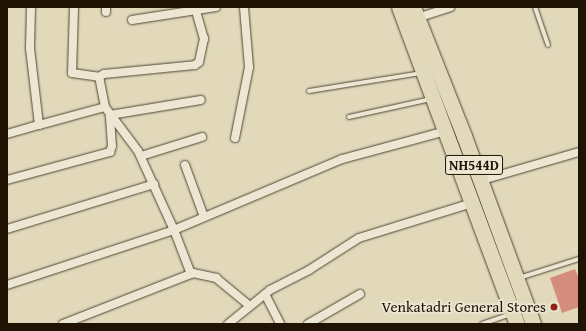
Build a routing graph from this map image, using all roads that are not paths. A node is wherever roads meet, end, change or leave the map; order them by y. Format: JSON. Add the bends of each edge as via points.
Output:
{"nodes":[{"id":1,"x":31,"y":7,"type":"edge"},
{"id":2,"x":74,"y":7,"type":"edge"},
{"id":3,"x":216,"y":7,"type":"edge"},
{"id":4,"x":244,"y":7,"type":"edge"},
{"id":5,"x":399,"y":7,"type":"edge"},
{"id":6,"x":450,"y":7,"type":"edge"},
{"id":7,"x":535,"y":7,"type":"edge"},
{"id":8,"x":196,"y":11,"type":"junction"},
{"id":9,"x":415,"y":12,"type":"edge"},
{"id":10,"x":132,"y":20,"type":"dead end"},
{"id":11,"x":548,"y":45,"type":"dead end"},
{"id":12,"x":424,"y":72,"type":"junction"},
{"id":13,"x":99,"y":77,"type":"junction"},
{"id":14,"x":309,"y":91,"type":"dead end"},
{"id":15,"x":433,"y":98,"type":"junction"},
{"id":16,"x":201,"y":100,"type":"dead end"},
{"id":17,"x":105,"y":108,"type":"junction"},
{"id":18,"x":110,"y":115,"type":"junction"},
{"id":19,"x":349,"y":117,"type":"dead end"},
{"id":20,"x":40,"y":125,"type":"junction"},
{"id":21,"x":446,"y":131,"type":"junction"},
{"id":22,"x":7,"y":134,"type":"edge"},
{"id":23,"x":202,"y":137,"type":"dead end"},
{"id":24,"x":235,"y":138,"type":"dead end"},
{"id":25,"x":579,"y":152,"type":"edge"},
{"id":26,"x":141,"y":156,"type":"junction"},
{"id":27,"x":185,"y":165,"type":"dead end"},
{"id":28,"x":7,"y":180,"type":"edge"},
{"id":29,"x":479,"y":180,"type":"junction"},
{"id":30,"x":154,"y":184,"type":"junction"},
{"id":31,"x":472,"y":203,"type":"junction"},
{"id":32,"x":204,"y":217,"type":"junction"},
{"id":33,"x":7,"y":229,"type":"edge"},
{"id":34,"x":174,"y":230,"type":"junction"},
{"id":35,"x":579,"y":259,"type":"edge"},
{"id":36,"x":191,"y":274,"type":"junction"},
{"id":37,"x":515,"y":279,"type":"junction"},
{"id":38,"x":7,"y":285,"type":"edge"},
{"id":39,"x":265,"y":294,"type":"junction"},
{"id":40,"x":360,"y":294,"type":"dead end"},
{"id":41,"x":250,"y":306,"type":"junction"},
{"id":42,"x":515,"y":318,"type":"edge"},
{"id":43,"x":63,"y":324,"type":"edge"},
{"id":44,"x":228,"y":324,"type":"edge"},
{"id":45,"x":280,"y":324,"type":"edge"},
{"id":46,"x":308,"y":324,"type":"edge"},
{"id":47,"x":482,"y":324,"type":"edge"},
{"id":48,"x":533,"y":324,"type":"edge"}],
"edges":[{"from":1,"to":20,"type":"street","via":[[30,48]]},
{"from":2,"to":13,"type":"street","via":[[72,73]]},
{"from":3,"to":8,"type":"street"},
{"from":4,"to":24,"type":"street","via":[[249,67]]},
{"from":5,"to":12,"type":"highway","number":"NH544D"},
{"from":6,"to":9,"type":"street"},
{"from":7,"to":11,"type":"lane"},
{"from":8,"to":10,"type":"street"},
{"from":8,"to":13,"type":"street","via":[[204,39],[197,64],[112,72]]},
{"from":9,"to":29,"type":"highway","number":"NH544D"},
{"from":12,"to":14,"type":"lane"},
{"from":12,"to":15,"type":"highway","number":"NH544D"},
{"from":13,"to":17,"type":"street"},
{"from":15,"to":19,"type":"lane"},
{"from":15,"to":21,"type":"highway","number":"NH544D"},
{"from":16,"to":18,"type":"street"},
{"from":17,"to":18,"type":"street"},
{"from":17,"to":20,"type":"street"},
{"from":18,"to":26,"type":"street"},
{"from":18,"to":28,"type":"street","via":[[110,152]]},
{"from":20,"to":22,"type":"street"},
{"from":21,"to":31,"type":"highway","number":"NH544D"},
{"from":21,"to":32,"type":"street","via":[[342,159]]},
{"from":23,"to":26,"type":"street"},
{"from":25,"to":29,"type":"street"},
{"from":26,"to":30,"type":"street"},
{"from":27,"to":32,"type":"street"},
{"from":29,"to":37,"type":"highway","number":"NH544D"},
{"from":30,"to":33,"type":"street"},
{"from":30,"to":34,"type":"street"},
{"from":31,"to":39,"type":"street","via":[[359,238]]},
{"from":31,"to":42,"type":"highway","number":"NH544D"},
{"from":32,"to":34,"type":"street"},
{"from":34,"to":36,"type":"street"},
{"from":34,"to":38,"type":"street"},
{"from":35,"to":37,"type":"lane"},
{"from":36,"to":41,"type":"street","via":[[216,278]]},
{"from":36,"to":43,"type":"street"},
{"from":37,"to":48,"type":"highway","number":"NH544D"},
{"from":39,"to":41,"type":"street"},
{"from":39,"to":45,"type":"street"},
{"from":40,"to":46,"type":"street"},
{"from":41,"to":44,"type":"street"},
{"from":42,"to":47,"type":"lane"}]}
